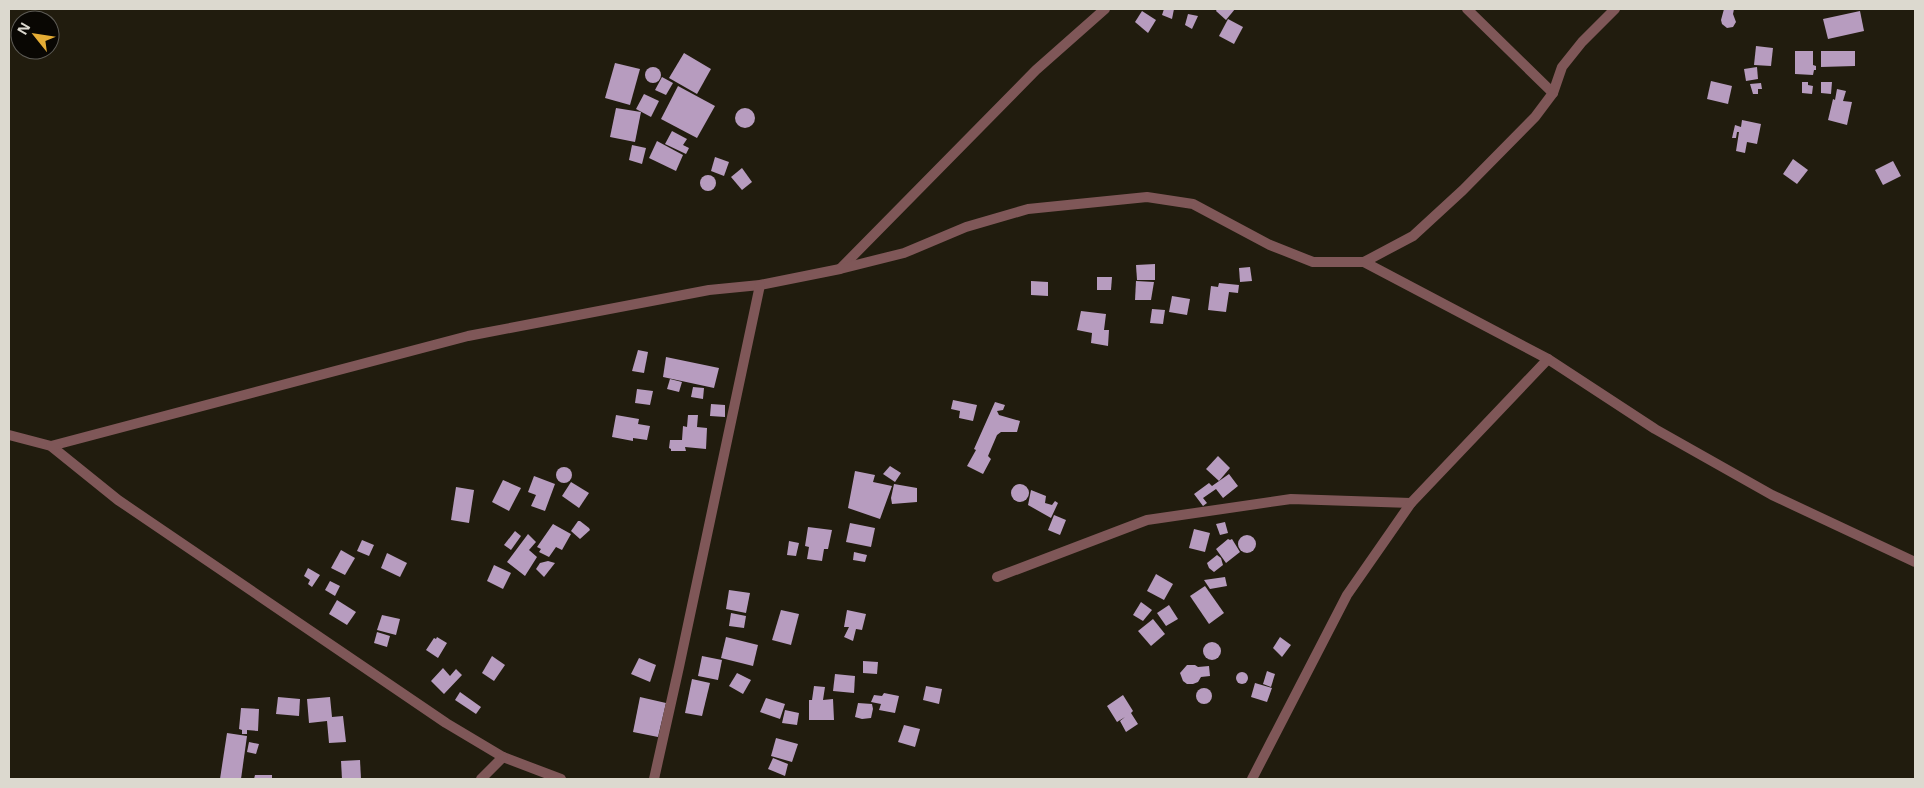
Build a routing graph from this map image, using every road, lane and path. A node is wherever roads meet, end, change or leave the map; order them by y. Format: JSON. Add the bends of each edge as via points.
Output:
{"nodes":[{"id":1,"x":1105,"y":9,"type":"edge"},
{"id":2,"x":1467,"y":9,"type":"edge"},
{"id":3,"x":1615,"y":9,"type":"edge"},
{"id":4,"x":1553,"y":93,"type":"junction"},
{"id":5,"x":1364,"y":262,"type":"junction"},
{"id":6,"x":840,"y":269,"type":"junction"},
{"id":7,"x":760,"y":285,"type":"junction"},
{"id":8,"x":1548,"y":359,"type":"junction"},
{"id":9,"x":9,"y":435,"type":"edge"},
{"id":10,"x":51,"y":446,"type":"junction"},
{"id":11,"x":1411,"y":503,"type":"junction"},
{"id":12,"x":1915,"y":562,"type":"edge"},
{"id":13,"x":997,"y":577,"type":"dead end"},
{"id":14,"x":503,"y":757,"type":"junction"},
{"id":15,"x":481,"y":779,"type":"edge"},
{"id":16,"x":561,"y":779,"type":"edge"},
{"id":17,"x":654,"y":779,"type":"edge"},
{"id":18,"x":1252,"y":779,"type":"edge"}],
"edges":[{"from":1,"to":6,"type":"street","via":[[1036,70]]},
{"from":2,"to":4,"type":"street"},
{"from":3,"to":4,"type":"street","via":[[1562,67]]},
{"from":4,"to":5,"type":"street","via":[[1536,117],[1413,236]]},
{"from":5,"to":6,"type":"street","via":[[1313,262],[1270,245],[1193,204],[1147,197],[1028,209],[966,227],[904,253]]},
{"from":5,"to":8,"type":"street"},
{"from":6,"to":7,"type":"street"},
{"from":7,"to":10,"type":"street","via":[[709,290],[468,336]]},
{"from":7,"to":17,"type":"street"},
{"from":8,"to":11,"type":"street"},
{"from":8,"to":12,"type":"street","via":[[1655,428],[1772,495]]},
{"from":9,"to":10,"type":"street"},
{"from":10,"to":14,"type":"street","via":[[118,500],[446,723]]},
{"from":11,"to":13,"type":"street","via":[[1291,499],[1147,520]]},
{"from":11,"to":18,"type":"street","via":[[1347,595]]},
{"from":14,"to":15,"type":"street"},
{"from":14,"to":16,"type":"street"}]}
